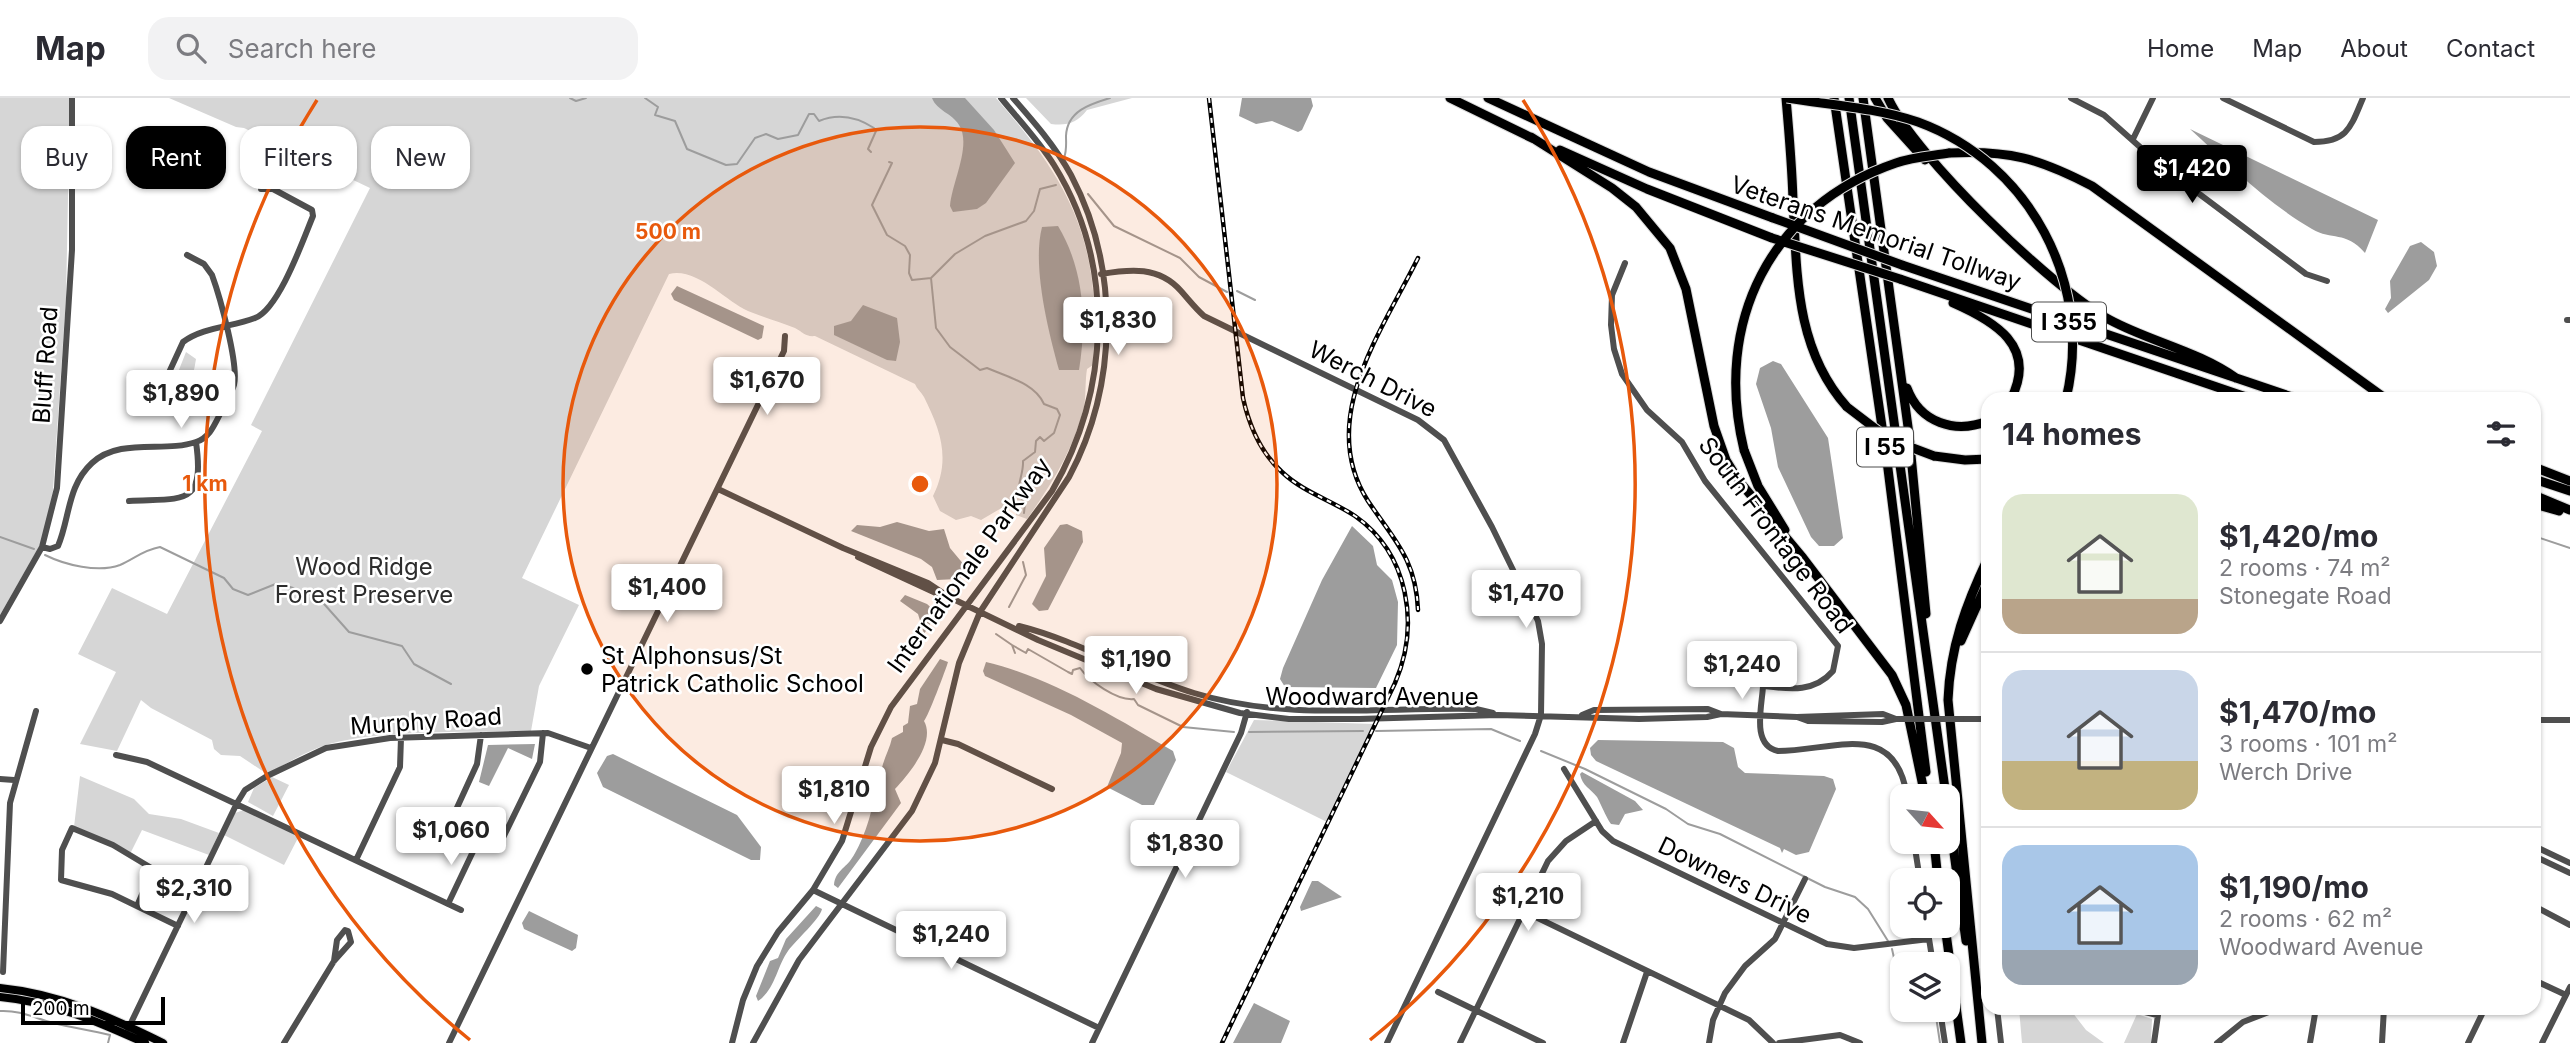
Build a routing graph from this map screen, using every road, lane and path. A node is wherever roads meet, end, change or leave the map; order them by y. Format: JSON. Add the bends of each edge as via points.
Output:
{"nodes":[{"id":1,"x":72,"y":98,"type":"edge"},
{"id":2,"x":1001,"y":98,"type":"edge"},
{"id":3,"x":1013,"y":98,"type":"edge"},
{"id":4,"x":1450,"y":98,"type":"edge"},
{"id":5,"x":1488,"y":98,"type":"edge"},
{"id":6,"x":1786,"y":98,"type":"edge"},
{"id":7,"x":1834,"y":98,"type":"edge"},
{"id":8,"x":1849,"y":98,"type":"edge"},
{"id":9,"x":1863,"y":98,"type":"edge"},
{"id":10,"x":1875,"y":98,"type":"edge"},
{"id":11,"x":1888,"y":98,"type":"edge"},
{"id":12,"x":2071,"y":98,"type":"edge"},
{"id":13,"x":2153,"y":98,"type":"edge"},
{"id":14,"x":2223,"y":98,"type":"edge"},
{"id":15,"x":2363,"y":98,"type":"edge"},
{"id":16,"x":1531,"y":137,"type":"junction"},
{"id":17,"x":2133,"y":139,"type":"junction"},
{"id":18,"x":1074,"y":182,"type":"junction"},
{"id":19,"x":1065,"y":184,"type":"junction"},
{"id":20,"x":273,"y":189,"type":"edge"},
{"id":21,"x":1976,"y":205,"type":"junction"},
{"id":22,"x":187,"y":255,"type":"dead end"},
{"id":23,"x":1625,"y":263,"type":"dead end"},
{"id":24,"x":1100,"y":274,"type":"junction"},
{"id":25,"x":1903,"y":281,"type":"junction"},
{"id":26,"x":2327,"y":281,"type":"dead end"},
{"id":27,"x":1892,"y":313,"type":"junction"},
{"id":28,"x":225,"y":327,"type":"junction"},
{"id":29,"x":785,"y":336,"type":"dead end"},
{"id":30,"x":2236,"y":378,"type":"junction"},
{"id":31,"x":160,"y":392,"type":"dead end"},
{"id":32,"x":2014,"y":392,"type":"edge"},
{"id":33,"x":2067,"y":392,"type":"edge"},
{"id":34,"x":2231,"y":392,"type":"edge"},
{"id":35,"x":2277,"y":392,"type":"edge"},
{"id":36,"x":2376,"y":392,"type":"edge"},
{"id":37,"x":1981,"y":423,"type":"edge"},
{"id":38,"x":196,"y":442,"type":"junction"},
{"id":39,"x":1981,"y":459,"type":"edge"},
{"id":40,"x":2541,"y":470,"type":"edge"},
{"id":41,"x":2541,"y":481,"type":"edge"},
{"id":42,"x":2570,"y":481,"type":"edge"},
{"id":43,"x":718,"y":489,"type":"junction"},
{"id":44,"x":2570,"y":491,"type":"edge"},
{"id":45,"x":2541,"y":498,"type":"edge"},
{"id":46,"x":129,"y":501,"type":"dead end"},
{"id":47,"x":2541,"y":506,"type":"edge"},
{"id":48,"x":2570,"y":512,"type":"edge"},
{"id":49,"x":42,"y":547,"type":"junction"},
{"id":50,"x":1803,"y":558,"type":"junction"},
{"id":51,"x":1981,"y":573,"type":"edge"},
{"id":52,"x":1981,"y":596,"type":"edge"},
{"id":53,"x":967,"y":606,"type":"junction"},
{"id":54,"x":980,"y":612,"type":"junction"},
{"id":55,"x":0,"y":621,"type":"edge"},
{"id":56,"x":1931,"y":689,"type":"junction"},
{"id":57,"x":1248,"y":710,"type":"junction"},
{"id":58,"x":36,"y":711,"type":"dead end"},
{"id":59,"x":1541,"y":715,"type":"junction"},
{"id":60,"x":1761,"y":715,"type":"junction"},
{"id":61,"x":1981,"y":719,"type":"edge"},
{"id":62,"x":2541,"y":720,"type":"edge"},
{"id":63,"x":2570,"y":720,"type":"edge"},
{"id":64,"x":1949,"y":722,"type":"junction"},
{"id":65,"x":542,"y":733,"type":"junction"},
{"id":66,"x":481,"y":735,"type":"junction"},
{"id":67,"x":401,"y":738,"type":"junction"},
{"id":68,"x":942,"y":740,"type":"junction"},
{"id":69,"x":591,"y":748,"type":"junction"},
{"id":70,"x":116,"y":755,"type":"dead end"},
{"id":71,"x":1564,"y":769,"type":"dead end"},
{"id":72,"x":0,"y":779,"type":"edge"},
{"id":73,"x":14,"y":780,"type":"junction"},
{"id":74,"x":1904,"y":784,"type":"edge"},
{"id":75,"x":1924,"y":784,"type":"edge"},
{"id":76,"x":1926,"y":784,"type":"edge"},
{"id":77,"x":1944,"y":784,"type":"edge"},
{"id":78,"x":1052,"y":789,"type":"dead end"},
{"id":79,"x":237,"y":803,"type":"junction"},
{"id":80,"x":1596,"y":821,"type":"junction"},
{"id":81,"x":478,"y":841,"type":"junction"},
{"id":82,"x":2541,"y":849,"type":"edge"},
{"id":83,"x":1955,"y":854,"type":"edge"},
{"id":84,"x":2541,"y":859,"type":"edge"},
{"id":85,"x":356,"y":860,"type":"junction"},
{"id":86,"x":2570,"y":863,"type":"edge"},
{"id":87,"x":2570,"y":873,"type":"edge"},
{"id":88,"x":1805,"y":879,"type":"dead end"},
{"id":89,"x":813,"y":890,"type":"junction"},
{"id":90,"x":448,"y":904,"type":"junction"},
{"id":91,"x":842,"y":904,"type":"junction"},
{"id":92,"x":137,"y":906,"type":"junction"},
{"id":93,"x":461,"y":910,"type":"dead end"},
{"id":94,"x":2541,"y":910,"type":"edge"},
{"id":95,"x":1523,"y":911,"type":"junction"},
{"id":96,"x":1783,"y":924,"type":"junction"},
{"id":97,"x":2570,"y":925,"type":"edge"},
{"id":98,"x":178,"y":926,"type":"junction"},
{"id":99,"x":1947,"y":938,"type":"edge"},
{"id":100,"x":1929,"y":939,"type":"joint"},
{"id":101,"x":1931,"y":952,"type":"edge"},
{"id":102,"x":334,"y":961,"type":"dead end"},
{"id":103,"x":3,"y":972,"type":"dead end"},
{"id":104,"x":1647,"y":972,"type":"junction"},
{"id":105,"x":2541,"y":983,"type":"edge"},
{"id":106,"x":2570,"y":987,"type":"edge"},
{"id":107,"x":0,"y":988,"type":"edge"},
{"id":108,"x":1437,"y":992,"type":"dead end"},
{"id":109,"x":2566,"y":995,"type":"junction"},
{"id":110,"x":0,"y":997,"type":"edge"},
{"id":111,"x":1719,"y":1006,"type":"junction"},
{"id":112,"x":1475,"y":1010,"type":"junction"},
{"id":113,"x":1998,"y":1015,"type":"edge"},
{"id":114,"x":2158,"y":1015,"type":"edge"},
{"id":115,"x":2258,"y":1015,"type":"edge"},
{"id":116,"x":2315,"y":1015,"type":"edge"},
{"id":117,"x":2384,"y":1015,"type":"edge"},
{"id":118,"x":2482,"y":1015,"type":"edge"},
{"id":119,"x":2252,"y":1017,"type":"joint"},
{"id":120,"x":1942,"y":1022,"type":"edge"},
{"id":121,"x":1099,"y":1028,"type":"junction"},
{"id":122,"x":127,"y":1030,"type":"junction"},
{"id":123,"x":145,"y":1043,"type":"edge"},
{"id":124,"x":163,"y":1043,"type":"edge"},
{"id":125,"x":284,"y":1043,"type":"edge"},
{"id":126,"x":449,"y":1043,"type":"edge"},
{"id":127,"x":732,"y":1043,"type":"edge"},
{"id":128,"x":753,"y":1043,"type":"edge"},
{"id":129,"x":1092,"y":1043,"type":"edge"},
{"id":130,"x":1387,"y":1043,"type":"edge"},
{"id":131,"x":1460,"y":1043,"type":"edge"},
{"id":132,"x":1543,"y":1043,"type":"edge"},
{"id":133,"x":1623,"y":1043,"type":"edge"},
{"id":134,"x":1709,"y":1043,"type":"edge"},
{"id":135,"x":1773,"y":1043,"type":"edge"},
{"id":136,"x":1779,"y":1043,"type":"edge"},
{"id":137,"x":1860,"y":1043,"type":"edge"},
{"id":138,"x":1945,"y":1043,"type":"edge"},
{"id":139,"x":1961,"y":1043,"type":"edge"},
{"id":140,"x":1982,"y":1043,"type":"edge"},
{"id":141,"x":2001,"y":1043,"type":"edge"},
{"id":142,"x":2154,"y":1043,"type":"edge"},
{"id":143,"x":2217,"y":1043,"type":"edge"},
{"id":144,"x":2310,"y":1043,"type":"edge"},
{"id":145,"x":2382,"y":1043,"type":"edge"},
{"id":146,"x":2468,"y":1043,"type":"edge"},
{"id":147,"x":2542,"y":1043,"type":"edge"}],
"edges":[{"from":1,"to":49,"type":"street","name":"Bluff Road","via":[[72,248],[57,488]]},
{"from":2,"to":19,"type":"street","name":"Internationale Parkway","via":[[1041,144]]},
{"from":3,"to":18,"type":"street","name":"Internationale Parkway","via":[[1052,144]]},
{"from":4,"to":16,"type":"highway","name":"Veterans Memorial Tollway","number":"I 355"},
{"from":5,"to":30,"type":"highway","name":"Veterans Memorial Tollway","number":"I 355","bridge":true,"via":[[1649,172],[1902,265]]},
{"from":6,"to":33,"type":"highway","bridge":true,"via":[[1917,122],[1964,145],[2013,188],[2047,235],[2067,292],[2073,341]]},
{"from":6,"to":39,"type":"highway","bridge":true,"via":[[1797,284],[1805,329],[1824,378],[1847,407],[1889,439],[1934,456]]},
{"from":7,"to":76,"type":"highway","number":"I 55","via":[[1887,461]]},
{"from":8,"to":56,"type":"highway","number":"I 55"},
{"from":9,"to":27,"type":"highway"},
{"from":10,"to":21,"type":"highway","via":[[1905,140]]},
{"from":11,"to":21,"type":"highway","via":[[1916,142]]},
{"from":12,"to":17,"type":"street","via":[[2104,115]]},
{"from":13,"to":17,"type":"street"},
{"from":14,"to":15,"type":"street","via":[[2314,142],[2330,142],[2350,127]]},
{"from":16,"to":25,"type":"highway","name":"Veterans Memorial Tollway","number":"I 355","bridge":true,"via":[[1772,238]]},
{"from":16,"to":50,"type":"highway","via":[[1612,188],[1649,219],[1665,241],[1686,289],[1720,447],[1739,481]]},
{"from":17,"to":26,"type":"street","via":[[2158,163],[2306,274]]},
{"from":18,"to":19,"type":"street"},
{"from":18,"to":24,"type":"street","name":"Internationale Parkway","via":[[1093,227]]},
{"from":19,"to":24,"type":"street","name":"Internationale Parkway"},
{"from":20,"to":28,"type":"street","via":[[308,207],[313,216],[272,304],[259,317]]},
{"from":21,"to":30,"type":"highway","via":[[2096,312],[2219,366]]},
{"from":22,"to":28,"type":"street","via":[[204,264],[212,275]]},
{"from":23,"to":60,"type":"street","name":"South Frontage Road","via":[[1612,295],[1614,349],[1622,374],[1647,410],[1682,442],[1705,481],[1838,646],[1833,671],[1816,686],[1763,686]]},
{"from":24,"to":53,"type":"street","name":"Internationale Parkway","via":[[1096,372],[1073,452],[1052,491]]},
{"from":24,"to":54,"type":"street","name":"Internationale Parkway","via":[[1106,342],[1093,421],[1055,502]]},
{"from":24,"to":59,"type":"street","name":"Werch Drive","via":[[1133,270],[1160,275],[1204,316],[1418,420],[1439,435],[1492,527],[1538,621]]},
{"from":25,"to":32,"type":"highway","via":[[1980,315],[2004,333],[2018,365]]},
{"from":25,"to":34,"type":"highway","name":"Veterans Memorial Tollway","number":"I 355"},
{"from":27,"to":37,"type":"highway","via":[[1906,386],[1917,407],[1947,426]]},
{"from":27,"to":56,"type":"highway","via":[[1909,434]]},
{"from":28,"to":31,"type":"street","via":[[183,342]]},
{"from":28,"to":38,"type":"street","via":[[235,367],[234,385],[211,431]]},
{"from":29,"to":43,"type":"street","via":[[784,351]]},
{"from":30,"to":35,"type":"highway","name":"Veterans Memorial Tollway","number":"I 355"},
{"from":36,"to":50,"type":"highway","bridge":true,"via":[[2091,186],[2048,165],[2005,153],[1949,153],[1895,163],[1850,183],[1820,204],[1773,251],[1756,282],[1737,341],[1735,402],[1744,450],[1758,486]]},
{"from":38,"to":46,"type":"street","via":[[200,473],[191,492],[180,498]]},
{"from":38,"to":49,"type":"street","via":[[142,446],[93,461],[69,501],[58,546]]},
{"from":40,"to":42,"type":"highway"},
{"from":41,"to":44,"type":"highway"},
{"from":43,"to":53,"type":"street","name":"Woodward Avenue","via":[[928,583]]},
{"from":43,"to":69,"type":"street"},
{"from":45,"to":48,"type":"highway"},
{"from":47,"to":48,"type":"highway"},
{"from":49,"to":55,"type":"street","name":"Bluff Road"},
{"from":50,"to":75,"type":"highway","via":[[1901,691]]},
{"from":51,"to":64,"type":"highway","via":[[1953,647]]},
{"from":52,"to":64,"type":"highway","via":[[1962,638]]},
{"from":53,"to":54,"type":"street","name":"Woodward Avenue"},
{"from":53,"to":89,"type":"street","name":"Internationale Parkway","via":[[886,715],[867,760],[847,831]]},
{"from":54,"to":57,"type":"street","name":"Woodward Avenue","via":[[1156,689]]},
{"from":54,"to":68,"type":"street","name":"Internationale Parkway","via":[[959,663]]},
{"from":56,"to":77,"type":"highway","number":"I 55"},
{"from":57,"to":59,"type":"street","name":"Woodward Avenue","via":[[1313,719]]},
{"from":57,"to":121,"type":"street"},
{"from":58,"to":73,"type":"street"},
{"from":59,"to":60,"type":"street","name":"Woodward Avenue","via":[[1708,709]]},
{"from":59,"to":130,"type":"street"},
{"from":60,"to":61,"type":"street","name":"Woodward Avenue","bridge":true,"via":[[1808,721]]},
{"from":60,"to":74,"type":"street","name":"South Frontage Road","via":[[1762,740],[1773,751],[1860,744],[1883,750],[1900,766]]},
{"from":62,"to":63,"type":"street"},
{"from":64,"to":140,"type":"highway"},
{"from":65,"to":66,"type":"street","name":"Murphy Road"},
{"from":65,"to":69,"type":"street","name":"Murphy Road","via":[[565,736]]},
{"from":65,"to":81,"type":"street","via":[[542,758],[500,844],[493,847]]},
{"from":66,"to":67,"type":"street","name":"Murphy Road"},
{"from":66,"to":81,"type":"street","via":[[477,764],[450,823],[452,829]]},
{"from":67,"to":79,"type":"street","name":"Murphy Road","via":[[326,748],[267,776],[245,790]]},
{"from":67,"to":85,"type":"street","via":[[400,767]]},
{"from":68,"to":78,"type":"street"},
{"from":68,"to":91,"type":"street","name":"Internationale Parkway","via":[[912,811]]},
{"from":69,"to":126,"type":"street"},
{"from":70,"to":79,"type":"street","via":[[147,762]]},
{"from":71,"to":80,"type":"street","name":"Downers Drive"},
{"from":72,"to":73,"type":"street"},
{"from":73,"to":103,"type":"street"},
{"from":79,"to":85,"type":"street"},
{"from":79,"to":98,"type":"street"},
{"from":80,"to":95,"type":"street","via":[[1552,855]]},
{"from":80,"to":96,"type":"street","name":"Downers Drive","via":[[1618,845]]},
{"from":81,"to":90,"type":"street"},
{"from":82,"to":86,"type":"street"},
{"from":83,"to":140,"type":"highway"},
{"from":84,"to":87,"type":"street"},
{"from":85,"to":90,"type":"street"},
{"from":88,"to":96,"type":"street"},
{"from":89,"to":91,"type":"street"},
{"from":89,"to":127,"type":"street","name":"Internationale Parkway","via":[[757,966]]},
{"from":90,"to":93,"type":"street"},
{"from":91,"to":121,"type":"street"},
{"from":91,"to":128,"type":"street","name":"Internationale Parkway","via":[[792,970]]},
{"from":92,"to":92,"type":"street","via":[[97,888],[61,880],[62,850],[72,828],[153,869]]},
{"from":92,"to":98,"type":"street"},
{"from":94,"to":97,"type":"street"},
{"from":95,"to":104,"type":"street"},
{"from":95,"to":112,"type":"street"},
{"from":96,"to":100,"type":"street","name":"Downers Drive","via":[[1820,942],[1845,947]]},
{"from":96,"to":111,"type":"street","via":[[1770,945],[1734,979]]},
{"from":98,"to":122,"type":"street"},
{"from":99,"to":139,"type":"highway"},
{"from":100,"to":101,"type":"street"},
{"from":102,"to":125,"type":"street"},
{"from":104,"to":111,"type":"street"},
{"from":104,"to":133,"type":"street"},
{"from":105,"to":109,"type":"street"},
{"from":106,"to":109,"type":"street"},
{"from":107,"to":122,"type":"main road","via":[[55,997]]},
{"from":108,"to":112,"type":"street"},
{"from":109,"to":147,"type":"street"},
{"from":110,"to":122,"type":"main road","via":[[62,1009]]},
{"from":111,"to":134,"type":"street"},
{"from":111,"to":135,"type":"street","via":[[1756,1025]]},
{"from":112,"to":131,"type":"street"},
{"from":112,"to":132,"type":"street"},
{"from":113,"to":141,"type":"street"},
{"from":114,"to":142,"type":"street"},
{"from":115,"to":119,"type":"street"},
{"from":116,"to":144,"type":"street"},
{"from":117,"to":145,"type":"street"},
{"from":118,"to":146,"type":"street"},
{"from":119,"to":143,"type":"street"},
{"from":120,"to":138,"type":"street"},
{"from":121,"to":129,"type":"street"},
{"from":122,"to":123,"type":"main road"},
{"from":122,"to":124,"type":"main road"},
{"from":136,"to":137,"type":"street","via":[[1840,1035]]}]}
